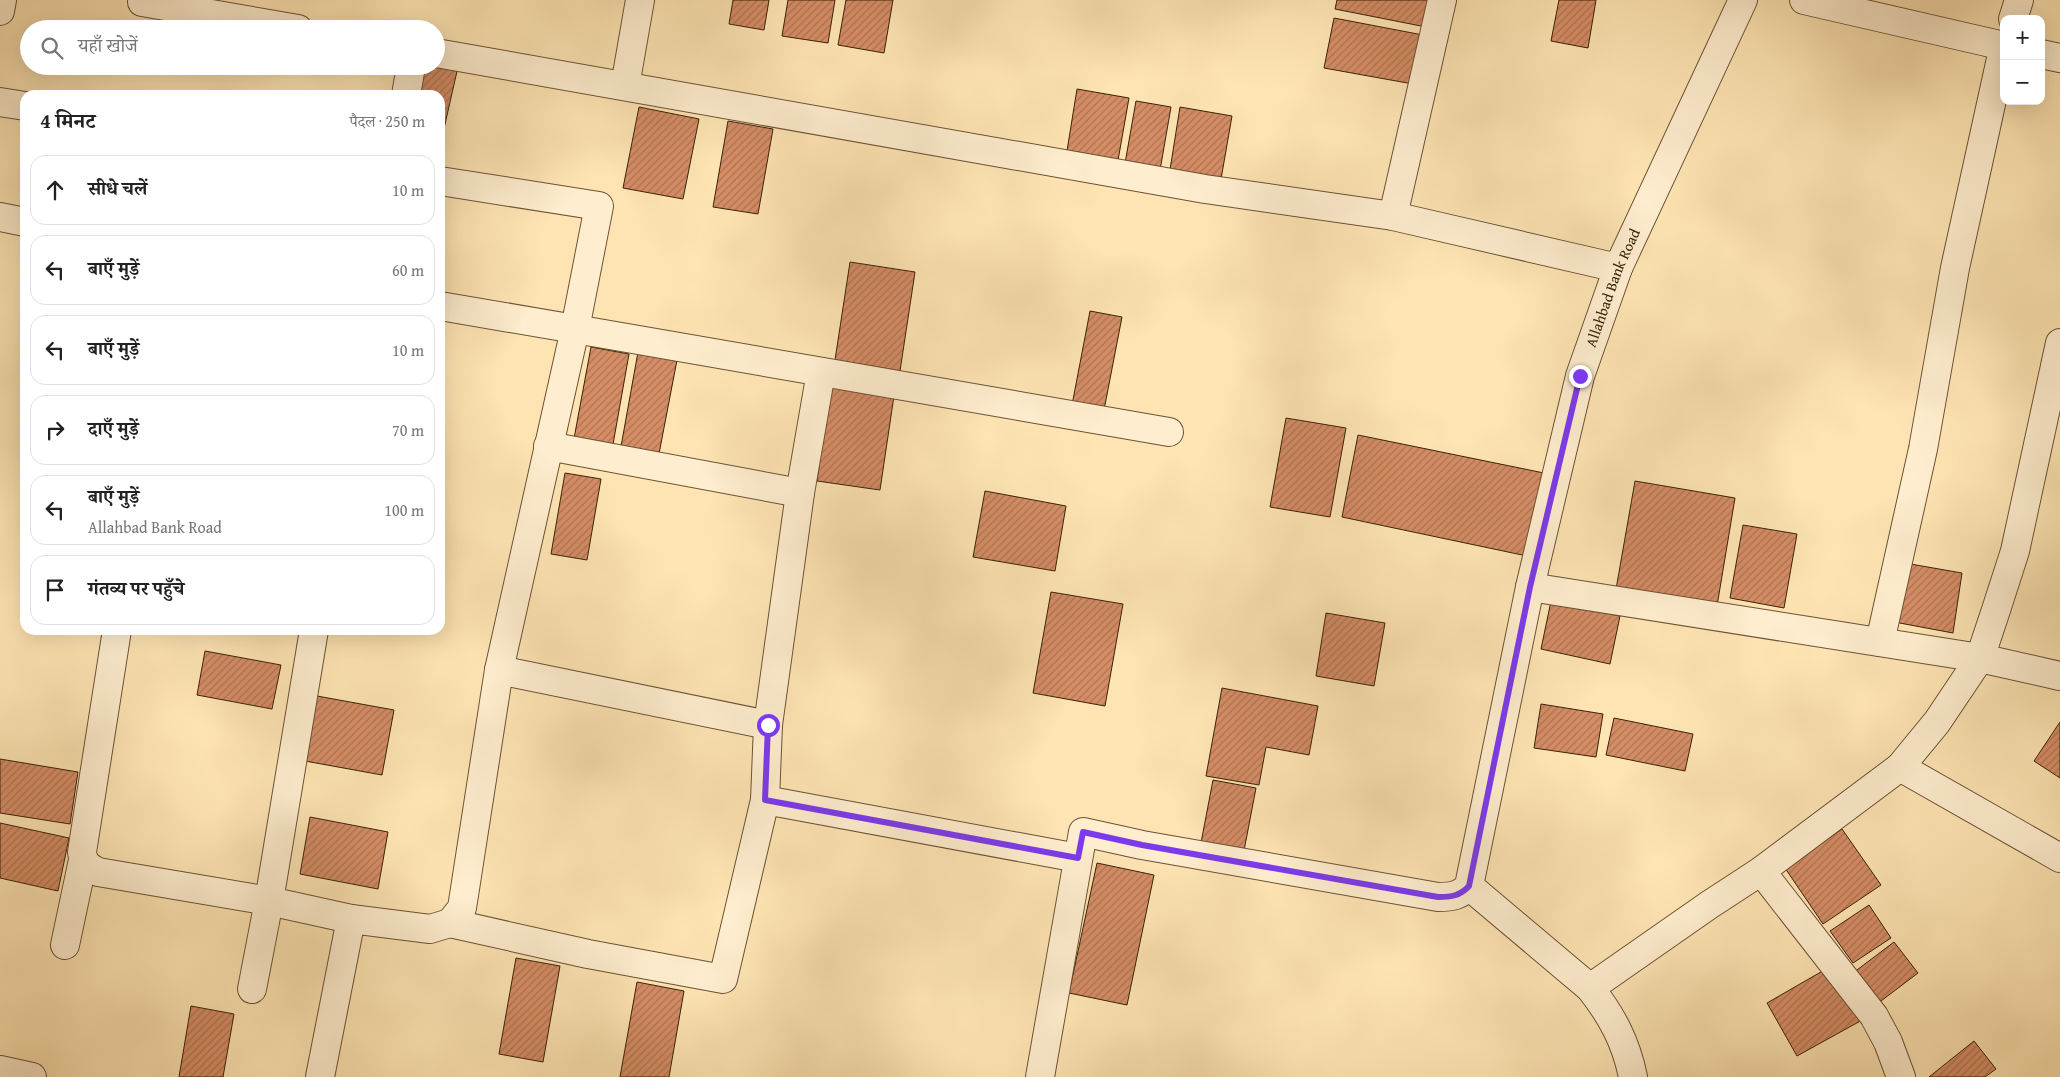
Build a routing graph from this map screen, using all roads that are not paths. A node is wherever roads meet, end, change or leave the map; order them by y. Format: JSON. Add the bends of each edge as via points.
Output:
{"nodes":[{"id":1,"x":2,"y":0,"type":"edge"},
{"id":2,"x":640,"y":0,"type":"edge"},
{"id":3,"x":1442,"y":0,"type":"edge"},
{"id":4,"x":1742,"y":0,"type":"edge"},
{"id":5,"x":1804,"y":0,"type":"edge"},
{"id":6,"x":2019,"y":0,"type":"edge"},
{"id":7,"x":142,"y":2,"type":"dead end"},
{"id":8,"x":0,"y":11,"type":"edge"},
{"id":9,"x":2013,"y":15,"type":"edge"},
{"id":10,"x":246,"y":20,"type":"edge"},
{"id":11,"x":2000,"y":44,"type":"edge"},
{"id":12,"x":445,"y":55,"type":"edge"},
{"id":13,"x":2045,"y":55,"type":"edge"},
{"id":14,"x":2060,"y":58,"type":"edge"},
{"id":15,"x":2001,"y":60,"type":"edge"},
{"id":16,"x":409,"y":75,"type":"edge"},
{"id":17,"x":625,"y":86,"type":"junction"},
{"id":18,"x":407,"y":90,"type":"edge"},
{"id":19,"x":0,"y":102,"type":"edge"},
{"id":20,"x":20,"y":105,"type":"edge"},
{"id":21,"x":445,"y":183,"type":"edge"},
{"id":22,"x":1393,"y":216,"type":"junction"},
{"id":23,"x":0,"y":217,"type":"edge"},
{"id":24,"x":20,"y":221,"type":"edge"},
{"id":25,"x":1618,"y":268,"type":"junction"},
{"id":26,"x":445,"y":307,"type":"edge"},
{"id":27,"x":575,"y":329,"type":"junction"},
{"id":28,"x":2060,"y":343,"type":"edge"},
{"id":29,"x":821,"y":372,"type":"junction"},
{"id":30,"x":1169,"y":432,"type":"dead end"},
{"id":31,"x":548,"y":446,"type":"junction"},
{"id":32,"x":800,"y":493,"type":"junction"},
{"id":33,"x":1530,"y":587,"type":"junction"},
{"id":34,"x":116,"y":635,"type":"edge"},
{"id":35,"x":313,"y":635,"type":"edge"},
{"id":36,"x":1880,"y":642,"type":"junction"},
{"id":37,"x":1980,"y":658,"type":"junction"},
{"id":38,"x":499,"y":670,"type":"junction"},
{"id":39,"x":2060,"y":676,"type":"edge"},
{"id":40,"x":768,"y":725,"type":"junction"},
{"id":41,"x":1900,"y":767,"type":"junction"},
{"id":42,"x":765,"y":800,"type":"junction"},
{"id":43,"x":1078,"y":858,"type":"junction"},
{"id":44,"x":2060,"y":858,"type":"edge"},
{"id":45,"x":83,"y":860,"type":"junction"},
{"id":46,"x":1761,"y":871,"type":"junction"},
{"id":47,"x":1469,"y":886,"type":"junction"},
{"id":48,"x":269,"y":901,"type":"junction"},
{"id":49,"x":351,"y":919,"type":"junction"},
{"id":50,"x":450,"y":923,"type":"junction"},
{"id":51,"x":65,"y":945,"type":"dead end"},
{"id":52,"x":1590,"y":988,"type":"junction"},
{"id":53,"x":252,"y":989,"type":"dead end"},
{"id":54,"x":0,"y":1070,"type":"edge"},
{"id":55,"x":32,"y":1077,"type":"edge"},
{"id":56,"x":320,"y":1077,"type":"edge"},
{"id":57,"x":1040,"y":1077,"type":"edge"},
{"id":58,"x":1632,"y":1077,"type":"edge"},
{"id":59,"x":1902,"y":1077,"type":"edge"}],
"edges":[{"from":1,"to":8,"type":"street"},
{"from":2,"to":17,"type":"street"},
{"from":3,"to":22,"type":"street"},
{"from":4,"to":25,"type":"street","name":"Allahbad Bank Road"},
{"from":5,"to":11,"type":"street"},
{"from":6,"to":9,"type":"street"},
{"from":7,"to":10,"type":"street"},
{"from":12,"to":17,"type":"street"},
{"from":13,"to":14,"type":"street"},
{"from":15,"to":36,"type":"street","via":[[1955,268],[1923,449]]},
{"from":16,"to":18,"type":"street"},
{"from":17,"to":22,"type":"street","via":[[1205,189]]},
{"from":19,"to":20,"type":"street"},
{"from":21,"to":27,"type":"street","via":[[599,206]]},
{"from":22,"to":25,"type":"street"},
{"from":23,"to":24,"type":"street"},
{"from":25,"to":33,"type":"street","name":"Allahbad Bank Road","via":[[1580,376]]},
{"from":26,"to":27,"type":"street"},
{"from":27,"to":29,"type":"street"},
{"from":27,"to":31,"type":"street"},
{"from":28,"to":37,"type":"street","via":[[2015,551]]},
{"from":29,"to":30,"type":"street"},
{"from":29,"to":32,"type":"street"},
{"from":31,"to":32,"type":"street"},
{"from":31,"to":38,"type":"street"},
{"from":32,"to":40,"type":"street"},
{"from":33,"to":36,"type":"street"},
{"from":33,"to":47,"type":"street","name":"Allahbad Bank Road"},
{"from":34,"to":45,"type":"street"},
{"from":35,"to":48,"type":"street"},
{"from":36,"to":37,"type":"street"},
{"from":37,"to":39,"type":"street"},
{"from":37,"to":41,"type":"street","via":[[1937,722]]},
{"from":38,"to":40,"type":"street"},
{"from":38,"to":50,"type":"street","via":[[462,908]]},
{"from":40,"to":42,"type":"street"},
{"from":41,"to":44,"type":"street"},
{"from":41,"to":46,"type":"street"},
{"from":42,"to":43,"type":"street"},
{"from":42,"to":50,"type":"street","via":[[723,979],[588,954]]},
{"from":43,"to":47,"type":"street","via":[[1083,832],[1438,897],[1451,897]]},
{"from":43,"to":57,"type":"street"},
{"from":45,"to":48,"type":"street","via":[[98,872]]},
{"from":45,"to":51,"type":"street"},
{"from":46,"to":52,"type":"street"},
{"from":46,"to":59,"type":"street","via":[[1874,1016]]},
{"from":47,"to":52,"type":"street"},
{"from":48,"to":49,"type":"street"},
{"from":48,"to":53,"type":"street"},
{"from":49,"to":50,"type":"street","via":[[430,929]]},
{"from":49,"to":56,"type":"street"},
{"from":52,"to":58,"type":"street","via":[[1606,1008],[1628,1054]]},
{"from":54,"to":55,"type":"street"}]}
